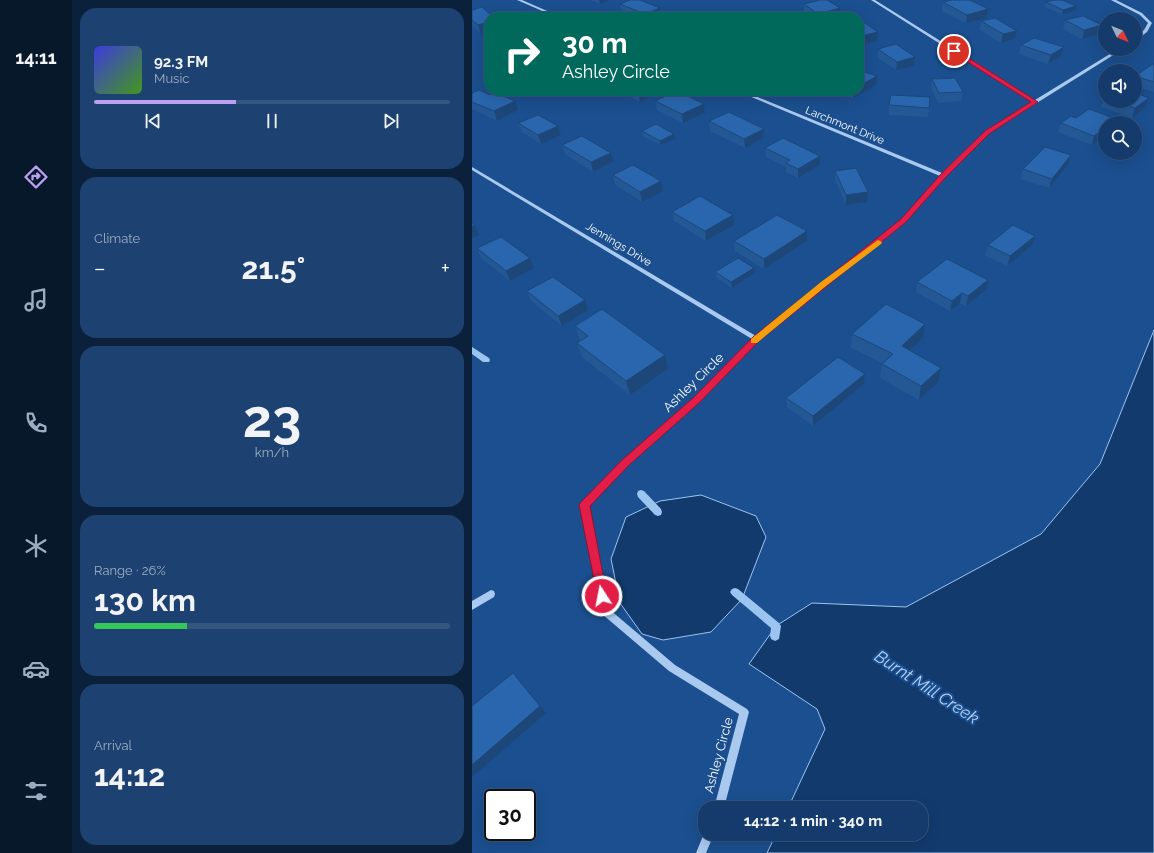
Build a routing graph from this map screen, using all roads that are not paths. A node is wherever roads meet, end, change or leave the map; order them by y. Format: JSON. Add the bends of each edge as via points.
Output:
{"nodes":[{"id":1,"x":518,"y":0,"type":"edge"},
{"id":2,"x":873,"y":0,"type":"edge"},
{"id":3,"x":1113,"y":0,"type":"edge"},
{"id":4,"x":547,"y":12,"type":"edge"},
{"id":5,"x":1137,"y":12,"type":"edge"},
{"id":6,"x":1142,"y":15,"type":"edge"},
{"id":7,"x":1142,"y":34,"type":"edge"},
{"id":8,"x":1110,"y":56,"type":"edge"},
{"id":9,"x":751,"y":96,"type":"edge"},
{"id":10,"x":1035,"y":102,"type":"junction"},
{"id":11,"x":472,"y":168,"type":"edge"},
{"id":12,"x":943,"y":176,"type":"junction"},
{"id":13,"x":756,"y":339,"type":"junction"},
{"id":14,"x":491,"y":594,"type":"dead end"},
{"id":15,"x":472,"y":606,"type":"edge"},
{"id":16,"x":721,"y":801,"type":"edge"},
{"id":17,"x":706,"y":841,"type":"edge"},
{"id":18,"x":701,"y":853,"type":"edge"}],
"edges":[{"from":1,"to":4,"type":"street"},
{"from":2,"to":10,"type":"street"},
{"from":3,"to":5,"type":"street"},
{"from":6,"to":7,"type":"street","via":[[1150,23]]},
{"from":8,"to":10,"type":"street","name":"Ashley Circle"},
{"from":9,"to":12,"type":"street","name":"Larchmont Drive"},
{"from":10,"to":12,"type":"street","name":"Ashley Circle","via":[[987,132]]},
{"from":11,"to":13,"type":"street","name":"Jennings Drive"},
{"from":12,"to":13,"type":"street","name":"Ashley Circle","via":[[899,225]]},
{"from":13,"to":16,"type":"street","name":"Ashley Circle","via":[[696,401],[626,463],[584,505],[605,611],[672,668],[744,712]]},
{"from":14,"to":15,"type":"street"},
{"from":17,"to":18,"type":"street"}]}
